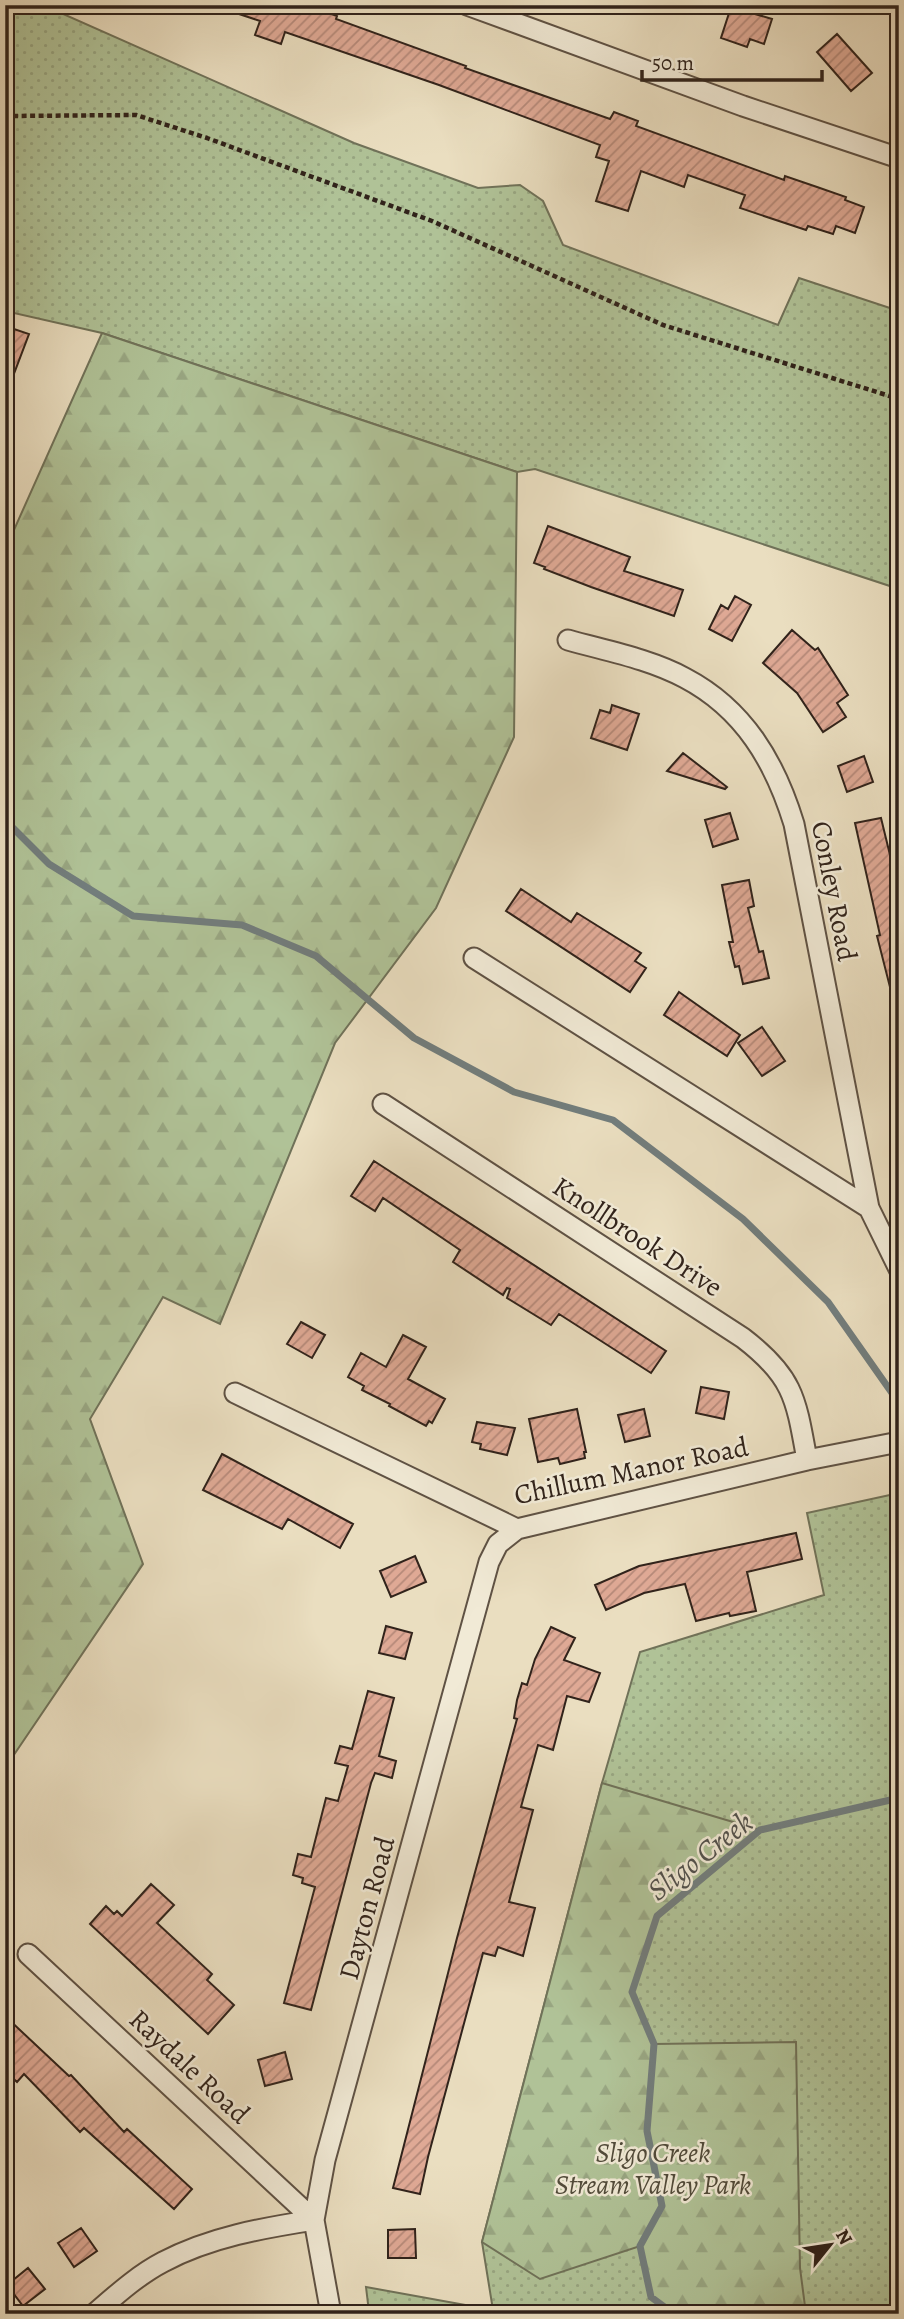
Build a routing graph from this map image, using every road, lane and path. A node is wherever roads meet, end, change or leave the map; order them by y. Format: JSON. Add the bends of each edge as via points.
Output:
{"nodes":[{"id":1,"x":467,"y":5,"type":"edge"},
{"id":2,"x":5,"y":114,"type":"edge"},
{"id":3,"x":899,"y":158,"type":"edge"},
{"id":4,"x":899,"y":399,"type":"edge"},
{"id":5,"x":568,"y":640,"type":"dead end"},
{"id":6,"x":474,"y":958,"type":"dead end"},
{"id":7,"x":383,"y":1104,"type":"dead end"},
{"id":8,"x":869,"y":1208,"type":"junction"},
{"id":9,"x":899,"y":1269,"type":"edge"},
{"id":10,"x":234,"y":1392,"type":"dead end"},
{"id":11,"x":899,"y":1442,"type":"edge"},
{"id":12,"x":807,"y":1460,"type":"junction"},
{"id":13,"x":517,"y":1530,"type":"junction"},
{"id":14,"x":28,"y":1954,"type":"dead end"},
{"id":15,"x":314,"y":2220,"type":"junction"},
{"id":16,"x":93,"y":2314,"type":"edge"},
{"id":17,"x":331,"y":2314,"type":"edge"}],
"edges":[{"from":1,"to":3,"type":"street"},
{"from":2,"to":4,"type":"path","via":[[136,115],[432,221],[663,325]]},
{"from":5,"to":8,"type":"street","name":"Conley Road","via":[[638,659],[685,678],[731,710],[775,771],[794,824]]},
{"from":6,"to":8,"type":"street"},
{"from":7,"to":12,"type":"street","name":"Knollbrook Drive","via":[[764,1354],[787,1382],[797,1405]]},
{"from":8,"to":9,"type":"street","name":"Conley Road"},
{"from":10,"to":13,"type":"street","name":"Chillum Manor Road"},
{"from":11,"to":12,"type":"street","name":"Chillum Manor Road"},
{"from":12,"to":13,"type":"street","name":"Chillum Manor Road"},
{"from":13,"to":15,"type":"street","name":"Dayton Road","via":[[498,1544],[489,1562],[325,2160]]},
{"from":14,"to":15,"type":"street","name":"Raydale Road"},
{"from":15,"to":16,"type":"street","via":[[254,2230],[164,2261]]},
{"from":15,"to":17,"type":"street","name":"Dayton Road"}]}
